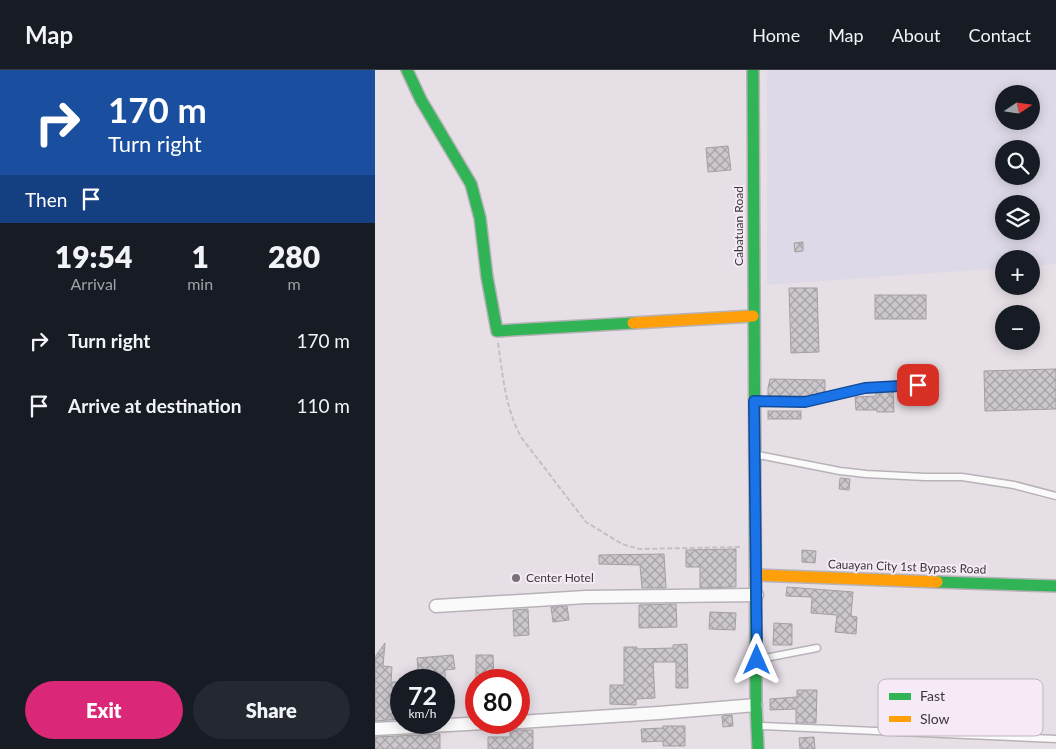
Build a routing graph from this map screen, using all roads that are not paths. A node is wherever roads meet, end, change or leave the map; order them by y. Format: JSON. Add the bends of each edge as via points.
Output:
{"nodes":[{"id":1,"x":407,"y":70,"type":"edge"},
{"id":2,"x":753,"y":70,"type":"edge"},
{"id":3,"x":753,"y":316,"type":"junction"},
{"id":4,"x":918,"y":385,"type":"dead end"},
{"id":5,"x":754,"y":401,"type":"junction"},
{"id":6,"x":755,"y":455,"type":"junction"},
{"id":7,"x":1056,"y":496,"type":"edge"},
{"id":8,"x":756,"y":575,"type":"junction"},
{"id":9,"x":1056,"y":586,"type":"edge"},
{"id":10,"x":757,"y":594,"type":"junction"},
{"id":11,"x":436,"y":606,"type":"dead end"},
{"id":12,"x":817,"y":648,"type":"dead end"},
{"id":13,"x":757,"y":660,"type":"junction"},
{"id":14,"x":756,"y":705,"type":"junction"},
{"id":15,"x":530,"y":721,"type":"edge"},
{"id":16,"x":465,"y":724,"type":"edge"},
{"id":17,"x":758,"y":726,"type":"junction"},
{"id":18,"x":375,"y":729,"type":"edge"},
{"id":19,"x":878,"y":731,"type":"edge"},
{"id":20,"x":987,"y":736,"type":"edge"},
{"id":21,"x":1056,"y":739,"type":"edge"},
{"id":22,"x":758,"y":749,"type":"edge"}],
"edges":[{"from":1,"to":3,"type":"main road","via":[[476,198],[497,331]]},
{"from":2,"to":3,"type":"main road","name":"Cabatuan Road"},
{"from":3,"to":5,"type":"main road","name":"Cabatuan Road"},
{"from":4,"to":5,"type":"lane","via":[[865,388],[805,402]]},
{"from":5,"to":6,"type":"main road","name":"Cabatuan Road"},
{"from":6,"to":7,"type":"lane","via":[[866,474],[961,477],[1014,485]]},
{"from":6,"to":8,"type":"main road","name":"Cabatuan Road"},
{"from":8,"to":9,"type":"main road","name":"Cauayan City 1st Bypass Road"},
{"from":8,"to":10,"type":"main road","name":"Cabatuan Road"},
{"from":10,"to":11,"type":"street","via":[[586,597]]},
{"from":10,"to":13,"type":"main road","name":"Cabatuan Road"},
{"from":12,"to":13,"type":"lane"},
{"from":13,"to":14,"type":"main road","name":"Cabatuan Road"},
{"from":14,"to":15,"type":"street"},
{"from":14,"to":17,"type":"main road","name":"Cabatuan Road"},
{"from":16,"to":18,"type":"street"},
{"from":17,"to":19,"type":"lane"},
{"from":17,"to":22,"type":"main road","name":"Cabatuan Road"},
{"from":20,"to":21,"type":"lane"}]}
